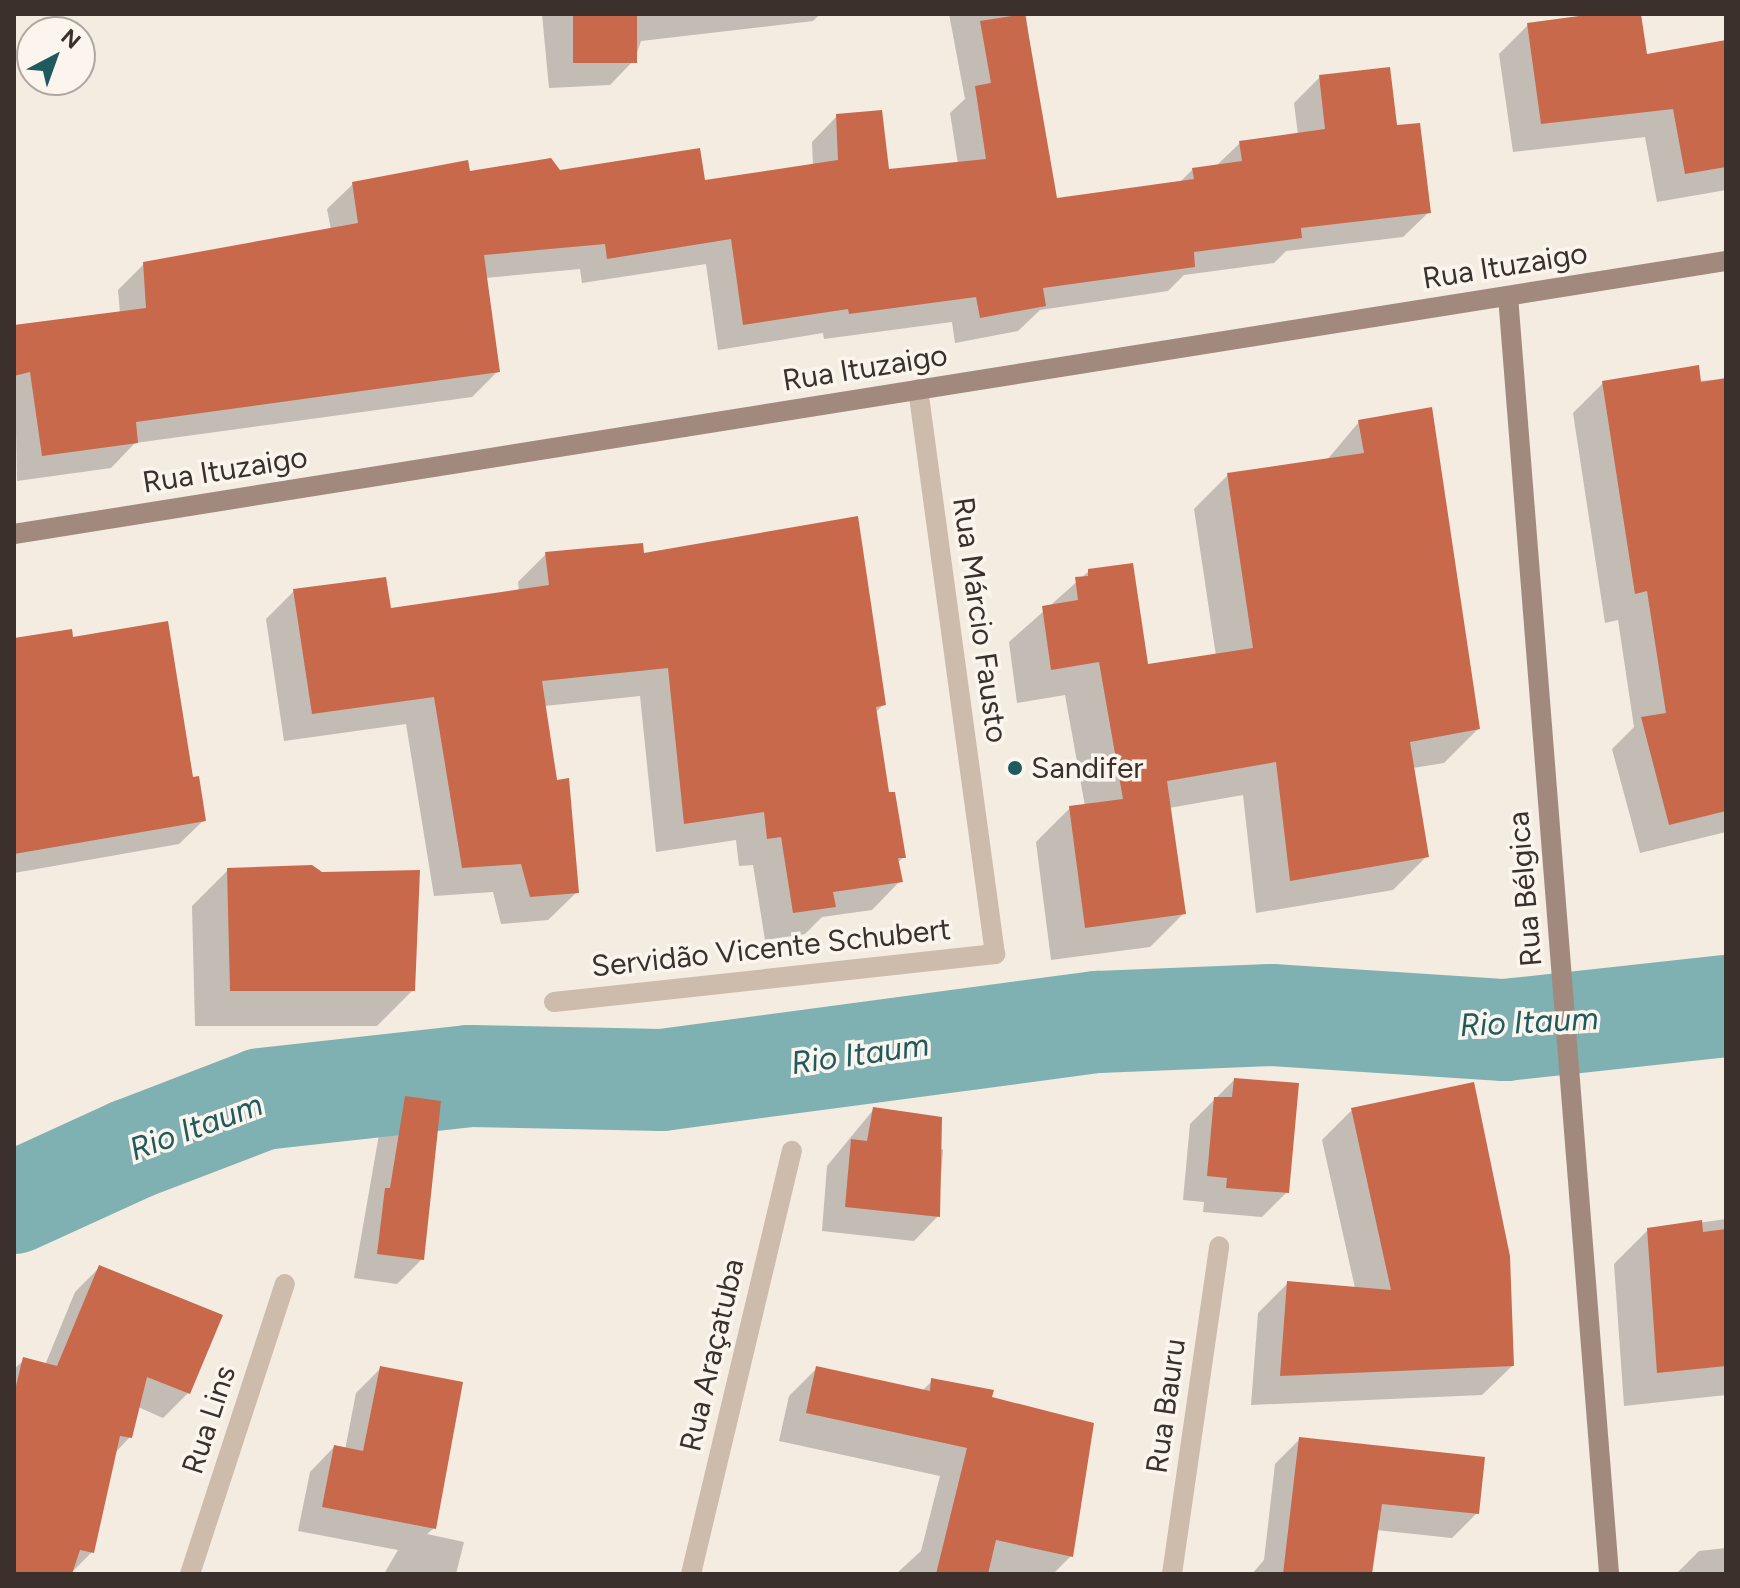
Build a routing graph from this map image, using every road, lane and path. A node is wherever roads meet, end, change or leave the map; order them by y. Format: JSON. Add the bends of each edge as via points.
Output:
{"nodes":[{"id":1,"x":1726,"y":261,"type":"edge"},
{"id":2,"x":1508,"y":296,"type":"junction"},
{"id":3,"x":918,"y":389,"type":"junction"},
{"id":4,"x":14,"y":534,"type":"edge"},
{"id":5,"x":995,"y":954,"type":"joint"},
{"id":6,"x":554,"y":1002,"type":"dead end"},
{"id":7,"x":792,"y":1151,"type":"dead end"},
{"id":8,"x":1219,"y":1246,"type":"dead end"},
{"id":9,"x":285,"y":1284,"type":"dead end"},
{"id":10,"x":190,"y":1574,"type":"edge"},
{"id":11,"x":691,"y":1574,"type":"edge"},
{"id":12,"x":1172,"y":1574,"type":"edge"},
{"id":13,"x":1609,"y":1574,"type":"edge"}],
"edges":[{"from":1,"to":2,"type":"street","name":"Rua Ituzaigo"},
{"from":2,"to":3,"type":"street","name":"Rua Ituzaigo"},
{"from":2,"to":13,"type":"street","name":"Rua Bélgica"},
{"from":3,"to":4,"type":"street","name":"Rua Ituzaigo"},
{"from":3,"to":5,"type":"street","name":"Rua Márcio Fausto"},
{"from":5,"to":6,"type":"street","name":"Servidão Vicente Schubert"},
{"from":7,"to":11,"type":"street","name":"Rua Araçatuba"},
{"from":8,"to":12,"type":"street","name":"Rua Bauru"},
{"from":9,"to":10,"type":"street","name":"Rua Lins"}]}
